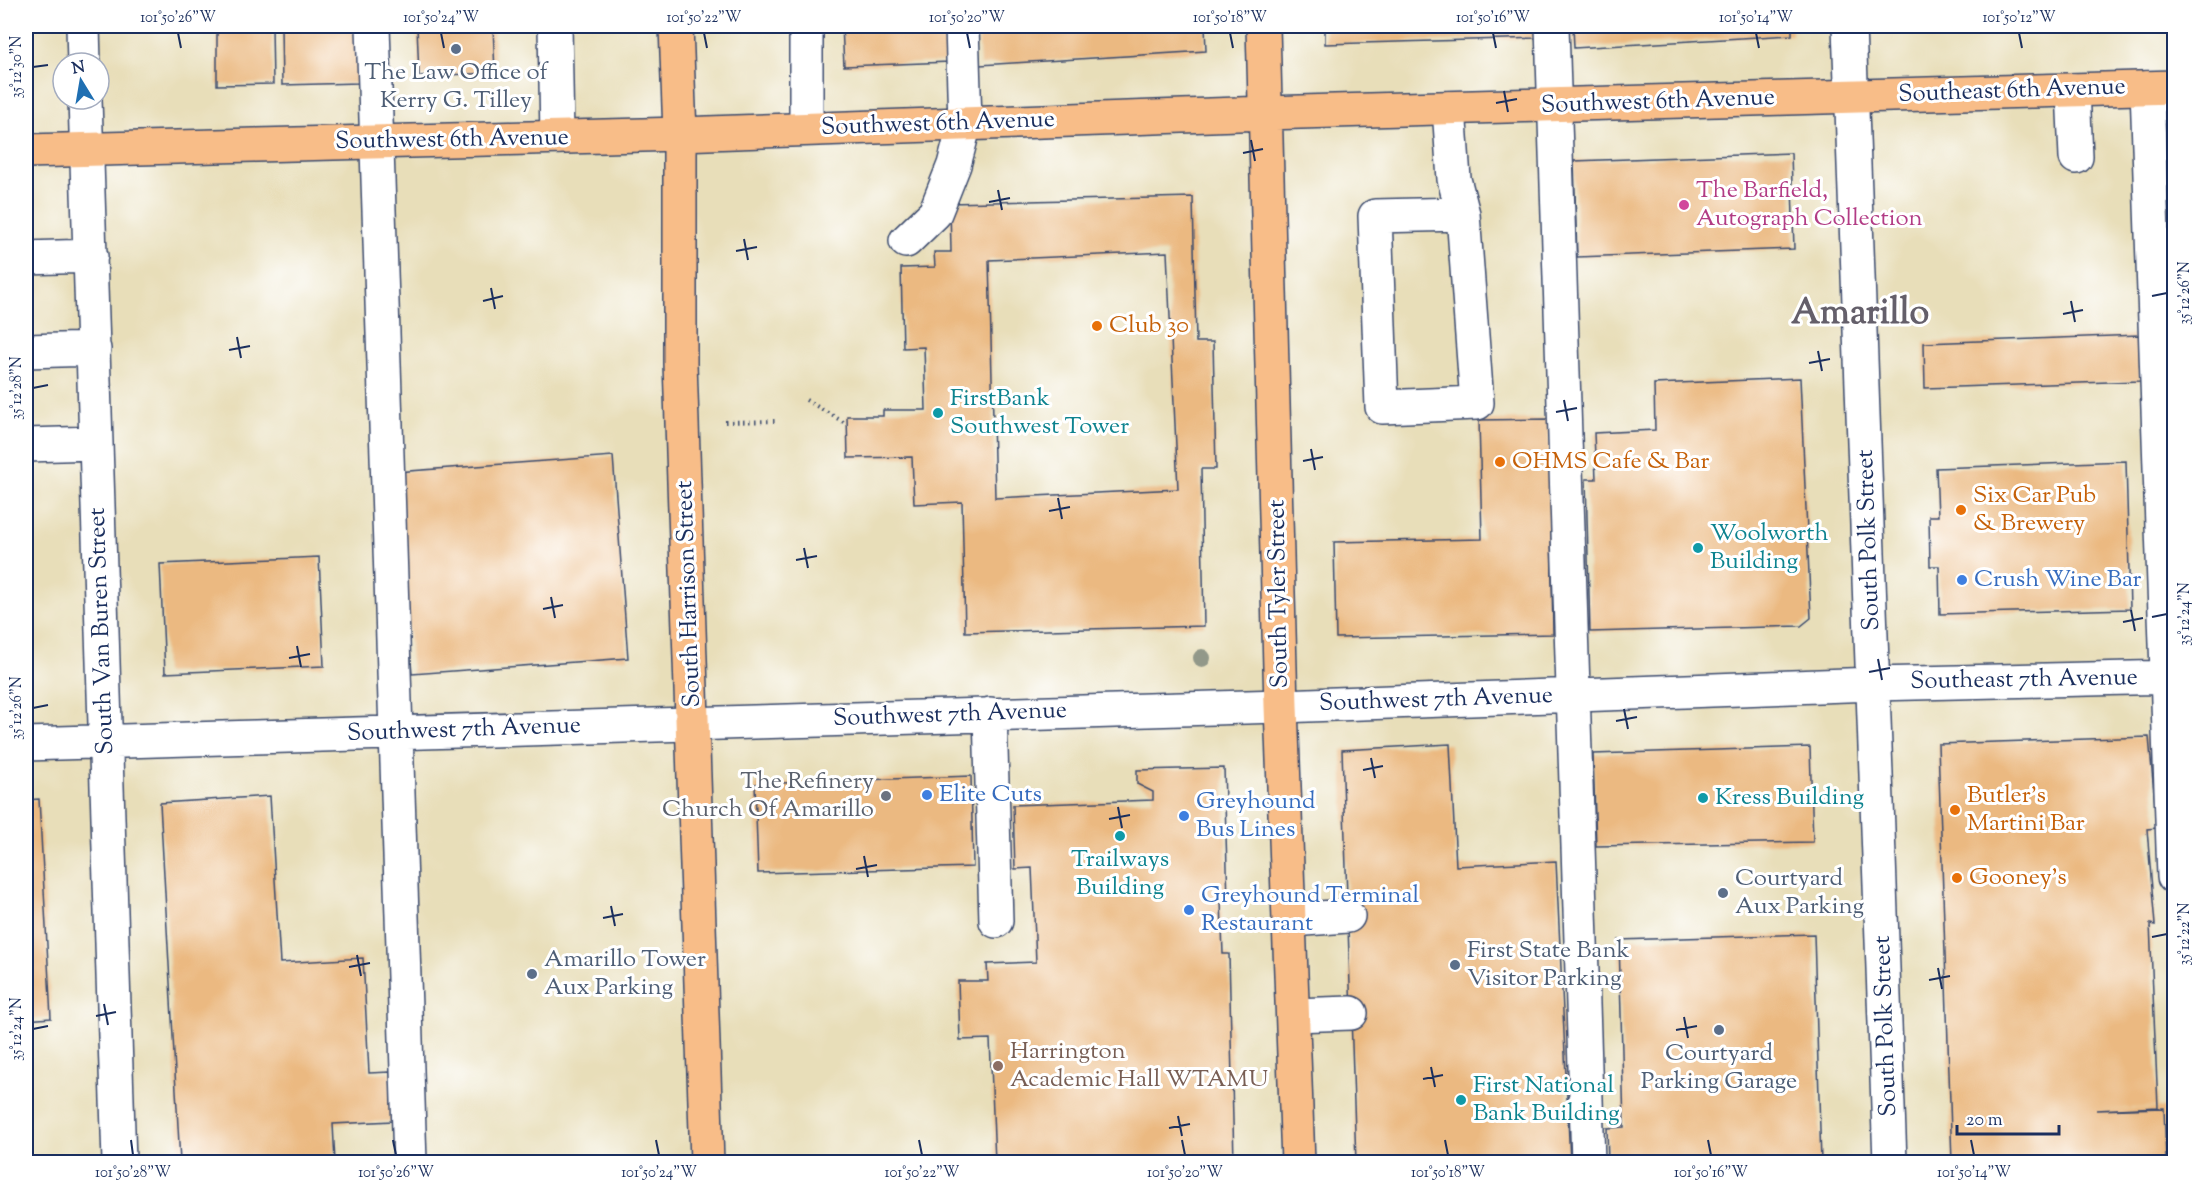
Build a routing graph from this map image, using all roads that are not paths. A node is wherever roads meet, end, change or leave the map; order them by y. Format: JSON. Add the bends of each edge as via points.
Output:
{"nodes":[{"id":1,"x":83,"y":26,"type":"edge"},
{"id":2,"x":373,"y":26,"type":"edge"},
{"id":3,"x":555,"y":26,"type":"edge"},
{"id":4,"x":676,"y":26,"type":"edge"},
{"id":5,"x":806,"y":26,"type":"edge"},
{"id":6,"x":962,"y":26,"type":"edge"},
{"id":7,"x":1263,"y":26,"type":"edge"},
{"id":8,"x":1552,"y":26,"type":"edge"},
{"id":9,"x":1849,"y":26,"type":"edge"},
{"id":10,"x":84,"y":51,"type":"edge"},
{"id":11,"x":2161,"y":87,"type":"edge"},
{"id":12,"x":2073,"y":90,"type":"junction"},
{"id":13,"x":1850,"y":96,"type":"junction"},
{"id":14,"x":1554,"y":106,"type":"junction"},
{"id":15,"x":1449,"y":108,"type":"junction"},
{"id":16,"x":85,"y":111,"type":"edge"},
{"id":17,"x":1266,"y":113,"type":"junction"},
{"id":18,"x":965,"y":123,"type":"junction"},
{"id":19,"x":806,"y":128,"type":"junction"},
{"id":20,"x":680,"y":134,"type":"junction"},
{"id":21,"x":557,"y":137,"type":"junction"},
{"id":22,"x":376,"y":142,"type":"junction"},
{"id":23,"x":87,"y":149,"type":"junction"},
{"id":24,"x":26,"y":151,"type":"edge"},
{"id":25,"x":2076,"y":157,"type":"dead end"},
{"id":26,"x":1463,"y":214,"type":"junction"},
{"id":27,"x":906,"y":241,"type":"dead end"},
{"id":28,"x":91,"y":256,"type":"junction"},
{"id":29,"x":26,"y":258,"type":"edge"},
{"id":30,"x":94,"y":349,"type":"junction"},
{"id":31,"x":26,"y":351,"type":"edge"},
{"id":32,"x":96,"y":443,"type":"junction"},
{"id":33,"x":26,"y":445,"type":"edge"},
{"id":34,"x":2171,"y":677,"type":"edge"},
{"id":35,"x":1874,"y":684,"type":"junction"},
{"id":36,"x":1572,"y":695,"type":"junction"},
{"id":37,"x":1281,"y":706,"type":"junction"},
{"id":38,"x":990,"y":714,"type":"junction"},
{"id":39,"x":694,"y":723,"type":"junction"},
{"id":40,"x":395,"y":733,"type":"junction"},
{"id":41,"x":106,"y":742,"type":"junction"},
{"id":42,"x":26,"y":744,"type":"edge"},
{"id":43,"x":2175,"y":877,"type":"edge"},
{"id":44,"x":1348,"y":916,"type":"dead end"},
{"id":45,"x":1290,"y":920,"type":"junction"},
{"id":46,"x":996,"y":921,"type":"dead end"},
{"id":47,"x":1351,"y":1013,"type":"dead end"},
{"id":48,"x":1293,"y":1015,"type":"junction"},
{"id":49,"x":118,"y":1162,"type":"edge"},
{"id":50,"x":410,"y":1162,"type":"edge"},
{"id":51,"x":707,"y":1162,"type":"edge"},
{"id":52,"x":1298,"y":1162,"type":"edge"},
{"id":53,"x":1588,"y":1162,"type":"edge"},
{"id":54,"x":1890,"y":1162,"type":"edge"}],
"edges":[{"from":1,"to":10,"type":"street"},
{"from":2,"to":22,"type":"street"},
{"from":3,"to":21,"type":"street"},
{"from":4,"to":20,"type":"main road","name":"South Harrison Street"},
{"from":5,"to":19,"type":"street"},
{"from":6,"to":18,"type":"street"},
{"from":7,"to":17,"type":"main road","name":"South Tyler Street"},
{"from":8,"to":14,"type":"street"},
{"from":9,"to":13,"type":"street","name":"South Polk Street"},
{"from":11,"to":12,"type":"main road","name":"Southeast 6th Avenue"},
{"from":11,"to":34,"type":"street"},
{"from":12,"to":13,"type":"main road","name":"Southeast 6th Avenue"},
{"from":12,"to":25,"type":"street"},
{"from":13,"to":14,"type":"main road","name":"Southwest 6th Avenue"},
{"from":13,"to":35,"type":"street","name":"South Polk Street"},
{"from":14,"to":15,"type":"main road","name":"Southwest 6th Avenue"},
{"from":14,"to":36,"type":"street"},
{"from":15,"to":17,"type":"main road","name":"Southwest 6th Avenue"},
{"from":15,"to":26,"type":"street","via":[[1454,179]]},
{"from":16,"to":23,"type":"street","name":"South Van Buren Street"},
{"from":17,"to":18,"type":"main road","name":"Southwest 6th Avenue"},
{"from":17,"to":37,"type":"main road","name":"South Tyler Street"},
{"from":18,"to":19,"type":"main road","name":"Southwest 6th Avenue"},
{"from":18,"to":27,"type":"street","via":[[935,213]]},
{"from":19,"to":20,"type":"main road","name":"Southwest 6th Avenue"},
{"from":20,"to":21,"type":"main road","name":"Southwest 6th Avenue"},
{"from":20,"to":39,"type":"main road","name":"South Harrison Street","via":[[680,363]]},
{"from":21,"to":22,"type":"main road","name":"Southwest 6th Avenue"},
{"from":22,"to":23,"type":"main road","name":"Southwest 6th Avenue"},
{"from":22,"to":40,"type":"street"},
{"from":23,"to":24,"type":"main road","name":"Southwest 6th Avenue"},
{"from":23,"to":28,"type":"street","name":"South Van Buren Street"},
{"from":26,"to":26,"type":"street","via":[[1375,216],[1382,407],[1477,403]]},
{"from":28,"to":29,"type":"street"},
{"from":28,"to":30,"type":"street","name":"South Van Buren Street"},
{"from":30,"to":31,"type":"street"},
{"from":30,"to":32,"type":"street","name":"South Van Buren Street"},
{"from":32,"to":33,"type":"street"},
{"from":32,"to":41,"type":"street","name":"South Van Buren Street"},
{"from":34,"to":35,"type":"street","name":"Southeast 7th Avenue"},
{"from":34,"to":43,"type":"street"},
{"from":35,"to":36,"type":"street","name":"Southwest 7th Avenue"},
{"from":35,"to":54,"type":"street","name":"South Polk Street"},
{"from":36,"to":37,"type":"street","name":"Southwest 7th Avenue"},
{"from":36,"to":53,"type":"street"},
{"from":37,"to":38,"type":"street","name":"Southwest 7th Avenue"},
{"from":37,"to":45,"type":"main road","name":"South Tyler Street"},
{"from":38,"to":39,"type":"street","name":"Southwest 7th Avenue"},
{"from":38,"to":46,"type":"street"},
{"from":39,"to":40,"type":"street","name":"Southwest 7th Avenue"},
{"from":39,"to":51,"type":"main road","name":"South Harrison Street"},
{"from":40,"to":41,"type":"street","name":"Southwest 7th Avenue"},
{"from":40,"to":50,"type":"street"},
{"from":41,"to":42,"type":"street","name":"Southwest 7th Avenue"},
{"from":41,"to":49,"type":"street","name":"South Van Buren Street"},
{"from":44,"to":45,"type":"street"},
{"from":45,"to":48,"type":"main road","name":"South Tyler Street"},
{"from":47,"to":48,"type":"street"},
{"from":48,"to":52,"type":"main road","name":"South Tyler Street"}]}
